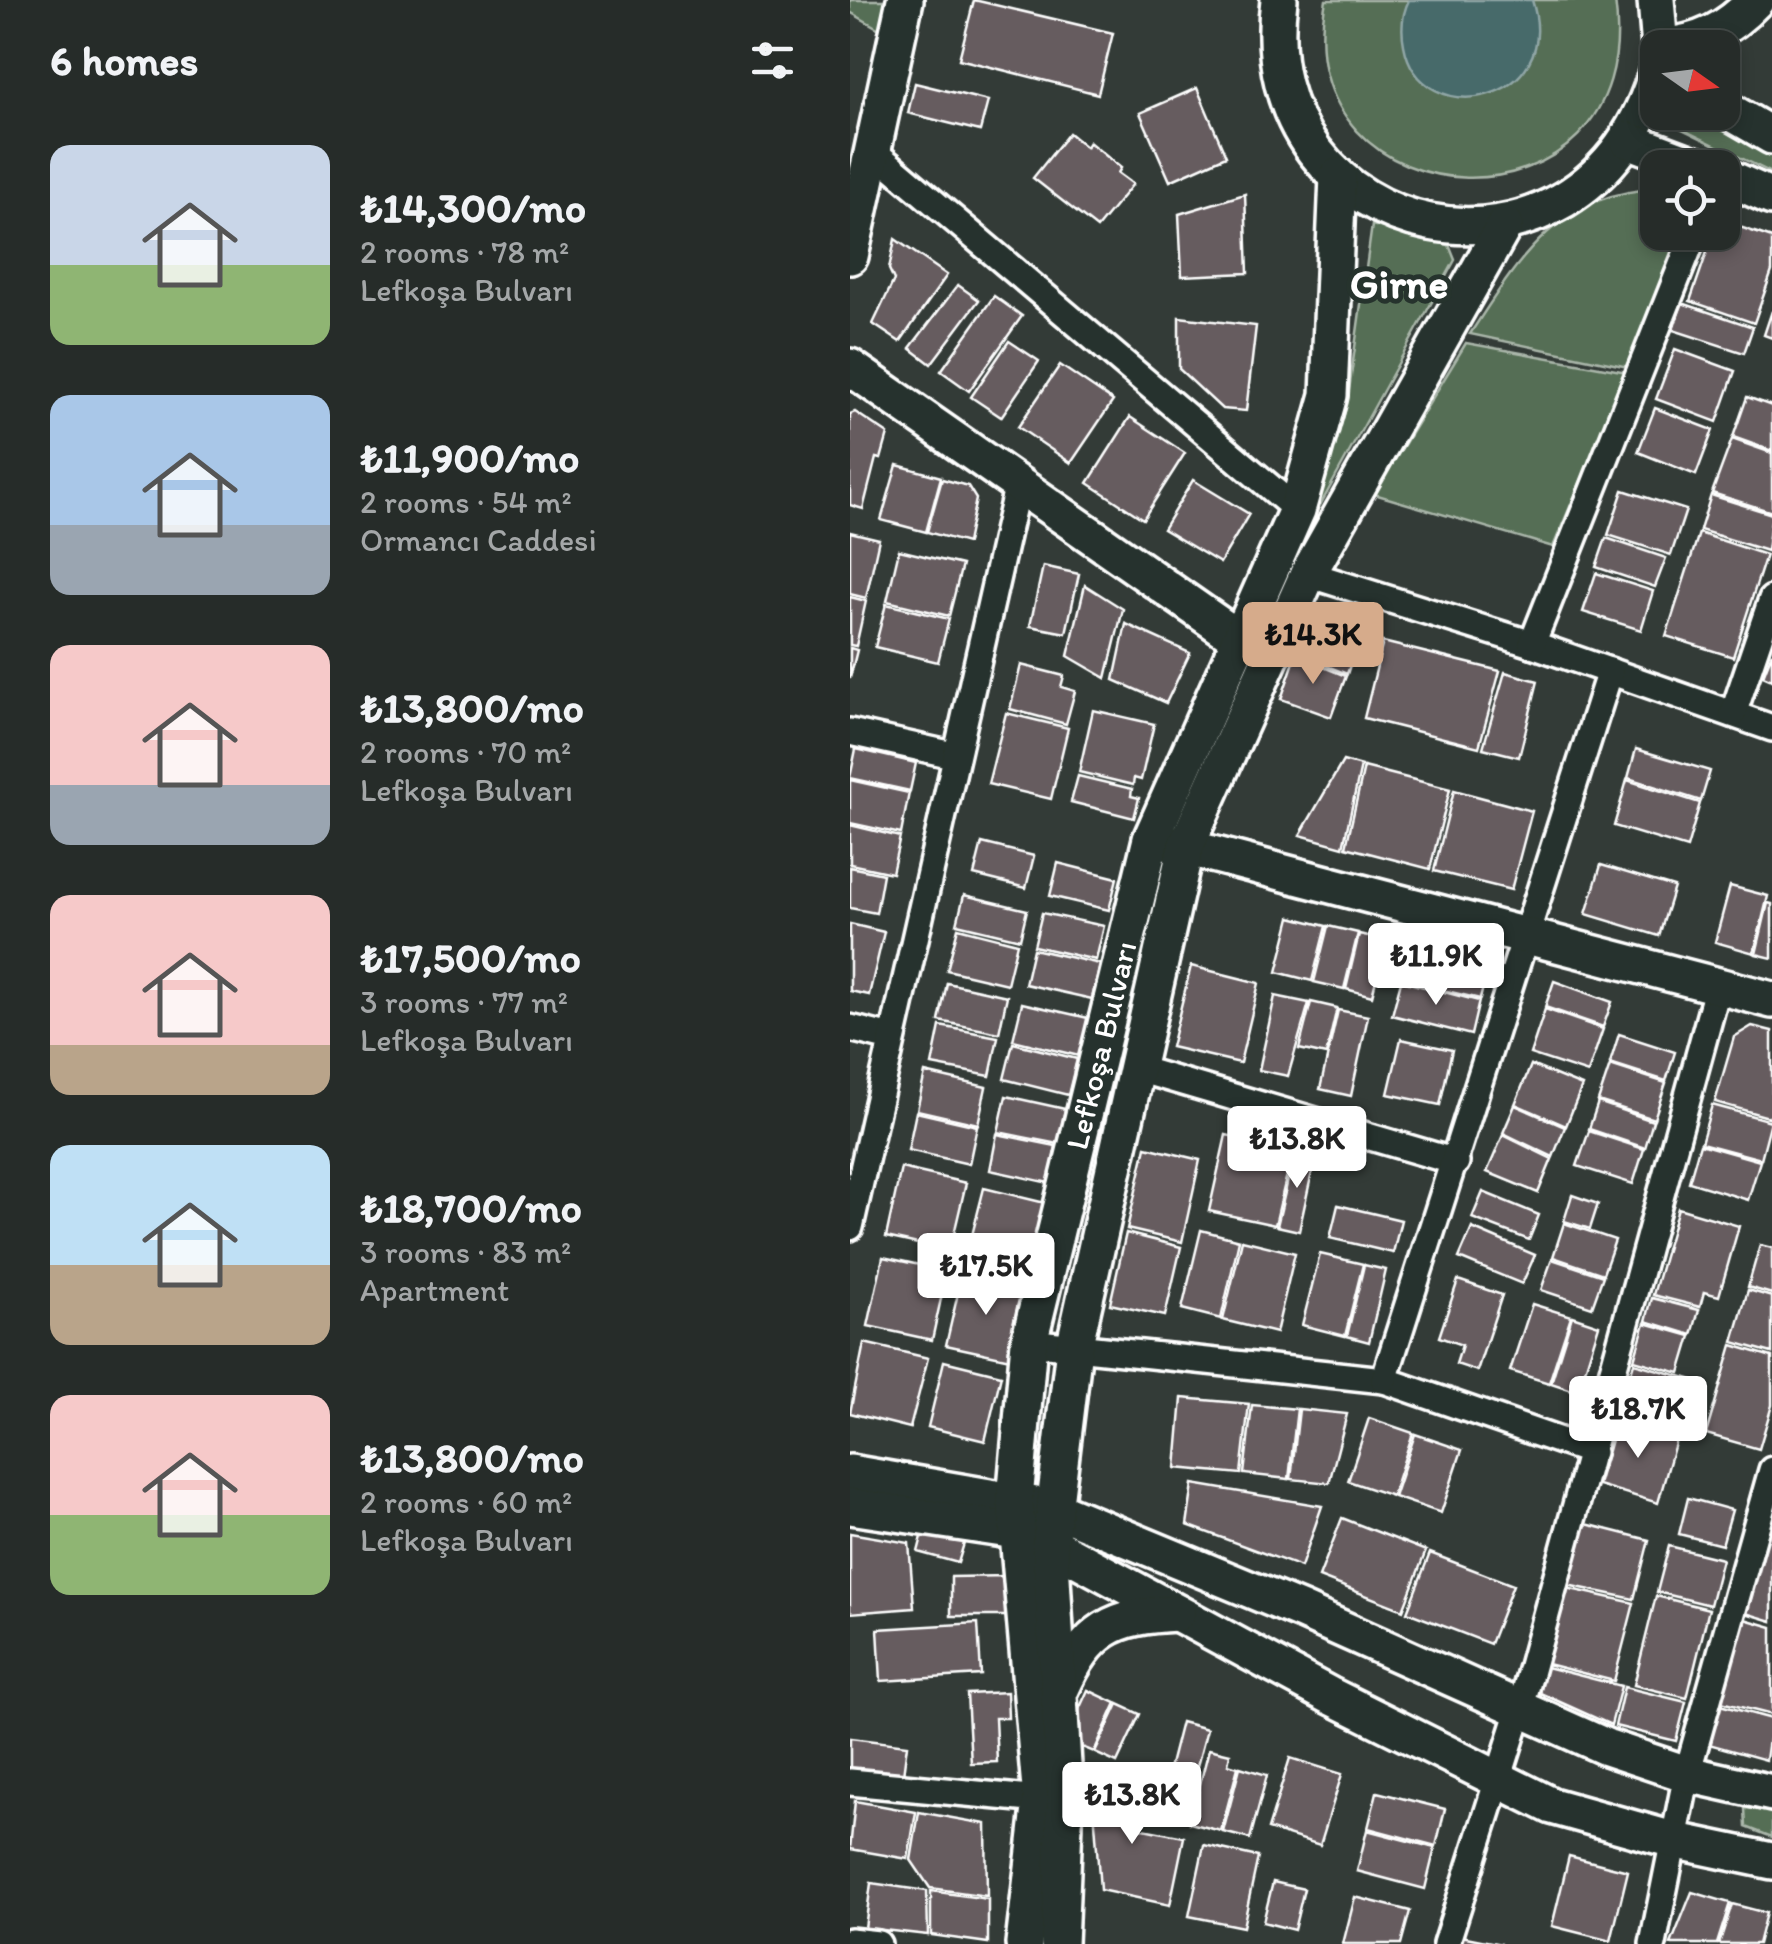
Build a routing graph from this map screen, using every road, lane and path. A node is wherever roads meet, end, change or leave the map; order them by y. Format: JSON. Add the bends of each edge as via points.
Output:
{"nodes":[{"id":1,"x":906,"y":0,"type":"edge"},
{"id":2,"x":1656,"y":0,"type":"edge"},
{"id":3,"x":1756,"y":0,"type":"edge"},
{"id":4,"x":1275,"y":1,"type":"edge"},
{"id":5,"x":1658,"y":30,"type":"edge"},
{"id":6,"x":1721,"y":30,"type":"edge"},
{"id":7,"x":1640,"y":117,"type":"edge"},
{"id":8,"x":1740,"y":117,"type":"edge"},
{"id":9,"x":1772,"y":136,"type":"edge"},
{"id":10,"x":1628,"y":140,"type":"junction"},
{"id":11,"x":872,"y":150,"type":"junction"},
{"id":12,"x":1654,"y":150,"type":"edge"},
{"id":13,"x":1338,"y":176,"type":"junction"},
{"id":14,"x":1740,"y":183,"type":"edge"},
{"id":15,"x":1772,"y":197,"type":"edge"},
{"id":16,"x":1505,"y":224,"type":"junction"},
{"id":17,"x":1688,"y":250,"type":"edge"},
{"id":18,"x":850,"y":256,"type":"edge"},
{"id":19,"x":850,"y":367,"type":"edge"},
{"id":20,"x":1018,"y":483,"type":"junction"},
{"id":21,"x":1296,"y":510,"type":"junction"},
{"id":22,"x":1308,"y":574,"type":"junction"},
{"id":23,"x":1772,"y":600,"type":"edge"},
{"id":24,"x":1238,"y":638,"type":"junction"},
{"id":25,"x":1532,"y":644,"type":"junction"},
{"id":26,"x":1610,"y":671,"type":"junction"},
{"id":27,"x":1733,"y":714,"type":"junction"},
{"id":28,"x":1772,"y":728,"type":"edge"},
{"id":29,"x":850,"y":732,"type":"edge"},
{"id":30,"x":953,"y":756,"type":"junction"},
{"id":31,"x":1151,"y":839,"type":"junction"},
{"id":32,"x":1186,"y":846,"type":"junction"},
{"id":33,"x":1528,"y":938,"type":"junction"},
{"id":34,"x":1718,"y":986,"type":"junction"},
{"id":35,"x":1772,"y":1000,"type":"edge"},
{"id":36,"x":850,"y":1028,"type":"edge"},
{"id":37,"x":891,"y":1038,"type":"junction"},
{"id":38,"x":1138,"y":1069,"type":"junction"},
{"id":39,"x":1456,"y":1162,"type":"junction"},
{"id":40,"x":850,"y":1228,"type":"edge"},
{"id":41,"x":1029,"y":1342,"type":"junction"},
{"id":42,"x":1074,"y":1348,"type":"junction"},
{"id":43,"x":1384,"y":1380,"type":"junction"},
{"id":44,"x":1592,"y":1452,"type":"junction"},
{"id":45,"x":1772,"y":1470,"type":"edge"},
{"id":46,"x":850,"y":1473,"type":"edge"},
{"id":47,"x":850,"y":1506,"type":"edge"},
{"id":48,"x":1053,"y":1508,"type":"junction"},
{"id":49,"x":1016,"y":1515,"type":"junction"},
{"id":50,"x":1050,"y":1544,"type":"junction"},
{"id":51,"x":1177,"y":1613,"type":"junction"},
{"id":52,"x":1059,"y":1694,"type":"junction"},
{"id":53,"x":1520,"y":1710,"type":"junction"},
{"id":54,"x":1687,"y":1774,"type":"junction"},
{"id":55,"x":1498,"y":1780,"type":"junction"},
{"id":56,"x":850,"y":1782,"type":"edge"},
{"id":57,"x":1772,"y":1794,"type":"edge"},
{"id":58,"x":1041,"y":1800,"type":"junction"},
{"id":59,"x":1677,"y":1841,"type":"junction"},
{"id":60,"x":1772,"y":1861,"type":"edge"},
{"id":61,"x":850,"y":1941,"type":"edge"},
{"id":62,"x":878,"y":1944,"type":"edge"},
{"id":63,"x":1024,"y":1944,"type":"edge"},
{"id":64,"x":1058,"y":1944,"type":"edge"},
{"id":65,"x":1446,"y":1944,"type":"edge"},
{"id":66,"x":1653,"y":1944,"type":"edge"}],
"edges":[{"from":1,"to":11,"type":"main road"},
{"from":2,"to":5,"type":"main road"},
{"from":3,"to":6,"type":"main road"},
{"from":4,"to":13,"type":"main road","via":[[1276,56],[1293,114]]},
{"from":7,"to":10,"type":"main road"},
{"from":8,"to":9,"type":"main road"},
{"from":10,"to":12,"type":"main road"},
{"from":10,"to":16,"type":"main road","via":[[1574,197]]},
{"from":11,"to":18,"type":"main road"},
{"from":11,"to":21,"type":"street"},
{"from":13,"to":16,"type":"main road","via":[[1410,218]]},
{"from":13,"to":21,"type":"main road","name":"Lefkoşa Bulvarı","via":[[1329,395]]},
{"from":14,"to":15,"type":"main road"},
{"from":16,"to":22,"type":"main road","name":"Lefkoşa Bulvarı"},
{"from":17,"to":25,"type":"street"},
{"from":19,"to":20,"type":"main road"},
{"from":20,"to":24,"type":"main road"},
{"from":20,"to":30,"type":"street"},
{"from":21,"to":24,"type":"main road","name":"Lefkoşa Bulvarı"},
{"from":22,"to":25,"type":"street"},
{"from":22,"to":32,"type":"main road","name":"Lefkoşa Bulvarı"},
{"from":23,"to":27,"type":"street"},
{"from":24,"to":31,"type":"main road","name":"Lefkoşa Bulvarı"},
{"from":25,"to":26,"type":"street"},
{"from":26,"to":27,"type":"street"},
{"from":26,"to":33,"type":"street"},
{"from":27,"to":28,"type":"street"},
{"from":29,"to":30,"type":"street"},
{"from":30,"to":37,"type":"street"},
{"from":31,"to":32,"type":"main road"},
{"from":31,"to":41,"type":"main road","name":"Lefkoşa Bulvarı"},
{"from":32,"to":33,"type":"main road"},
{"from":32,"to":38,"type":"main road","name":"Lefkoşa Bulvarı"},
{"from":33,"to":34,"type":"main road"},
{"from":33,"to":39,"type":"street"},
{"from":34,"to":35,"type":"main road"},
{"from":34,"to":44,"type":"street"},
{"from":36,"to":37,"type":"street"},
{"from":37,"to":40,"type":"street"},
{"from":38,"to":39,"type":"street"},
{"from":38,"to":42,"type":"main road","name":"Lefkoşa Bulvarı"},
{"from":39,"to":43,"type":"street"},
{"from":41,"to":42,"type":"street"},
{"from":41,"to":49,"type":"main road","name":"Lefkoşa Bulvarı"},
{"from":42,"to":43,"type":"street"},
{"from":42,"to":48,"type":"main road","name":"Lefkoşa Bulvarı"},
{"from":43,"to":44,"type":"street"},
{"from":44,"to":53,"type":"street"},
{"from":45,"to":54,"type":"street"},
{"from":46,"to":49,"type":"main road"},
{"from":47,"to":49,"type":"main road"},
{"from":48,"to":49,"type":"main road"},
{"from":48,"to":50,"type":"main road","name":"Lefkoşa Bulvarı"},
{"from":48,"to":53,"type":"main road"},
{"from":49,"to":50,"type":"main road"},
{"from":49,"to":58,"type":"main road","name":"Lefkoşa Bulvarı"},
{"from":50,"to":51,"type":"main road"},
{"from":50,"to":52,"type":"main road","name":"Lefkoşa Bulvarı"},
{"from":51,"to":52,"type":"main road","via":[[1123,1619],[1100,1630],[1078,1652]]},
{"from":51,"to":55,"type":"main road"},
{"from":52,"to":64,"type":"main road","name":"Lefkoşa Bulvarı","via":[[1065,1799]]},
{"from":53,"to":54,"type":"main road"},
{"from":53,"to":55,"type":"street"},
{"from":54,"to":57,"type":"main road"},
{"from":54,"to":59,"type":"street"},
{"from":55,"to":59,"type":"main road","via":[[1552,1806]]},
{"from":55,"to":65,"type":"street"},
{"from":56,"to":58,"type":"street"},
{"from":58,"to":63,"type":"main road","name":"Lefkoşa Bulvarı"},
{"from":59,"to":60,"type":"main road"},
{"from":59,"to":66,"type":"street"},
{"from":61,"to":62,"type":"street"}]}
